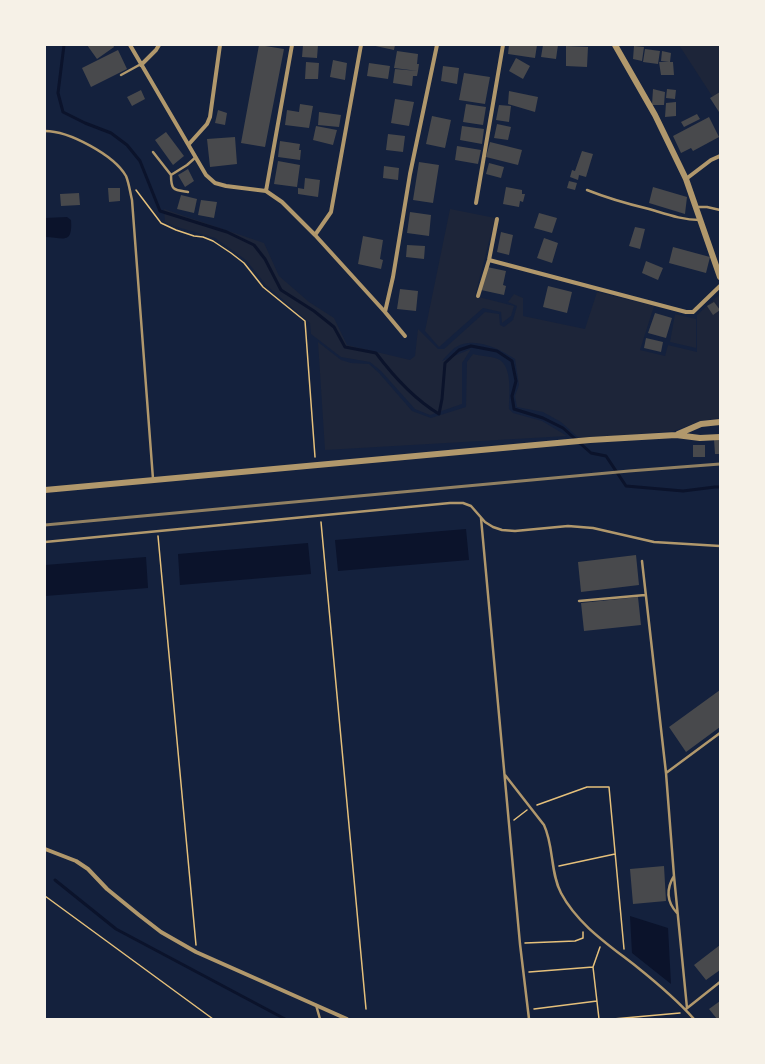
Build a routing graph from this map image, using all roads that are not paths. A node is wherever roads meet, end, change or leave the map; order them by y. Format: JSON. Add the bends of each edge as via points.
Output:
{"nodes":[{"id":1,"x":130,"y":45,"type":"edge"},
{"id":2,"x":159,"y":45,"type":"edge"},
{"id":3,"x":220,"y":45,"type":"edge"},
{"id":4,"x":292,"y":45,"type":"edge"},
{"id":5,"x":360,"y":45,"type":"edge"},
{"id":6,"x":437,"y":45,"type":"edge"},
{"id":7,"x":503,"y":45,"type":"edge"},
{"id":8,"x":614,"y":45,"type":"edge"},
{"id":9,"x":141,"y":64,"type":"junction"},
{"id":10,"x":121,"y":75,"type":"dead end"},
{"id":11,"x":45,"y":131,"type":"edge"},
{"id":12,"x":189,"y":144,"type":"junction"},
{"id":13,"x":153,"y":152,"type":"dead end"},
{"id":14,"x":720,"y":156,"type":"edge"},
{"id":15,"x":196,"y":157,"type":"junction"},
{"id":16,"x":171,"y":175,"type":"junction"},
{"id":17,"x":686,"y":179,"type":"junction"},
{"id":18,"x":587,"y":190,"type":"dead end"},
{"id":19,"x":266,"y":191,"type":"junction"},
{"id":20,"x":188,"y":192,"type":"dead end"},
{"id":21,"x":476,"y":203,"type":"dead end"},
{"id":22,"x":696,"y":207,"type":"junction"},
{"id":23,"x":720,"y":210,"type":"edge"},
{"id":24,"x":497,"y":219,"type":"dead end"},
{"id":25,"x":700,"y":220,"type":"junction"},
{"id":26,"x":315,"y":235,"type":"junction"},
{"id":27,"x":489,"y":260,"type":"junction"},
{"id":28,"x":720,"y":277,"type":"edge"},
{"id":29,"x":720,"y":286,"type":"edge"},
{"id":30,"x":478,"y":296,"type":"dead end"},
{"id":31,"x":385,"y":312,"type":"junction"},
{"id":32,"x":405,"y":336,"type":"dead end"},
{"id":33,"x":720,"y":422,"type":"edge"},
{"id":34,"x":676,"y":435,"type":"junction"},
{"id":35,"x":720,"y":437,"type":"edge"},
{"id":36,"x":153,"y":480,"type":"junction"},
{"id":37,"x":45,"y":490,"type":"edge"},
{"id":38,"x":481,"y":517,"type":"junction"},
{"id":39,"x":45,"y":542,"type":"edge"},
{"id":40,"x":720,"y":546,"type":"edge"},
{"id":41,"x":642,"y":561,"type":"dead end"},
{"id":42,"x":645,"y":595,"type":"junction"},
{"id":43,"x":579,"y":601,"type":"dead end"},
{"id":44,"x":720,"y":733,"type":"edge"},
{"id":45,"x":666,"y":772,"type":"junction"},
{"id":46,"x":505,"y":775,"type":"junction"},
{"id":47,"x":45,"y":849,"type":"edge"},
{"id":48,"x":674,"y":876,"type":"junction"},
{"id":49,"x":678,"y":914,"type":"junction"},
{"id":50,"x":720,"y":982,"type":"edge"},
{"id":51,"x":316,"y":1005,"type":"junction"},
{"id":52,"x":686,"y":1009,"type":"junction"},
{"id":53,"x":320,"y":1019,"type":"edge"},
{"id":54,"x":347,"y":1019,"type":"edge"},
{"id":55,"x":529,"y":1019,"type":"edge"},
{"id":56,"x":694,"y":1019,"type":"edge"}],
"edges":[{"from":1,"to":9,"type":"street"},
{"from":2,"to":9,"type":"street"},
{"from":3,"to":12,"type":"street","via":[[210,117]]},
{"from":4,"to":19,"type":"street"},
{"from":5,"to":26,"type":"street","via":[[331,212]]},
{"from":6,"to":31,"type":"street"},
{"from":7,"to":21,"type":"street"},
{"from":8,"to":17,"type":"street","via":[[655,115]]},
{"from":9,"to":10,"type":"lane"},
{"from":9,"to":12,"type":"street"},
{"from":11,"to":36,"type":"lane","via":[[89,144],[114,163],[126,177],[132,200]]},
{"from":12,"to":15,"type":"street"},
{"from":13,"to":16,"type":"lane"},
{"from":14,"to":17,"type":"street"},
{"from":15,"to":16,"type":"lane"},
{"from":15,"to":19,"type":"street","via":[[206,175],[215,183]]},
{"from":16,"to":20,"type":"lane","via":[[172,188]]},
{"from":17,"to":22,"type":"street"},
{"from":18,"to":25,"type":"lane","via":[[606,198],[688,220]]},
{"from":19,"to":26,"type":"street","via":[[282,202]]},
{"from":22,"to":23,"type":"lane"},
{"from":22,"to":25,"type":"street"},
{"from":24,"to":27,"type":"street"},
{"from":25,"to":28,"type":"street"},
{"from":26,"to":31,"type":"street"},
{"from":27,"to":29,"type":"street","via":[[686,312],[693,312]]},
{"from":27,"to":30,"type":"street"},
{"from":31,"to":32,"type":"street"},
{"from":33,"to":34,"type":"street","via":[[701,424]]},
{"from":34,"to":35,"type":"street"},
{"from":34,"to":36,"type":"street","via":[[543,444]]},
{"from":36,"to":37,"type":"street"},
{"from":38,"to":39,"type":"lane","via":[[471,506],[457,503]]},
{"from":38,"to":40,"type":"lane","via":[[493,527],[502,530],[568,526],[593,528],[654,542]]},
{"from":38,"to":46,"type":"lane"},
{"from":41,"to":42,"type":"lane"},
{"from":42,"to":43,"type":"lane"},
{"from":42,"to":45,"type":"lane"},
{"from":44,"to":45,"type":"lane"},
{"from":45,"to":48,"type":"lane"},
{"from":46,"to":52,"type":"lane","via":[[544,825],[560,891],[569,906],[602,940]]},
{"from":46,"to":55,"type":"lane"},
{"from":47,"to":51,"type":"street","via":[[76,860],[107,889],[161,932],[196,952]]},
{"from":48,"to":49,"type":"lane"},
{"from":48,"to":49,"type":"lane","via":[[669,884],[669,901]]},
{"from":49,"to":52,"type":"lane"},
{"from":50,"to":52,"type":"lane"},
{"from":51,"to":53,"type":"lane"},
{"from":51,"to":54,"type":"street"},
{"from":52,"to":56,"type":"lane"}]}
